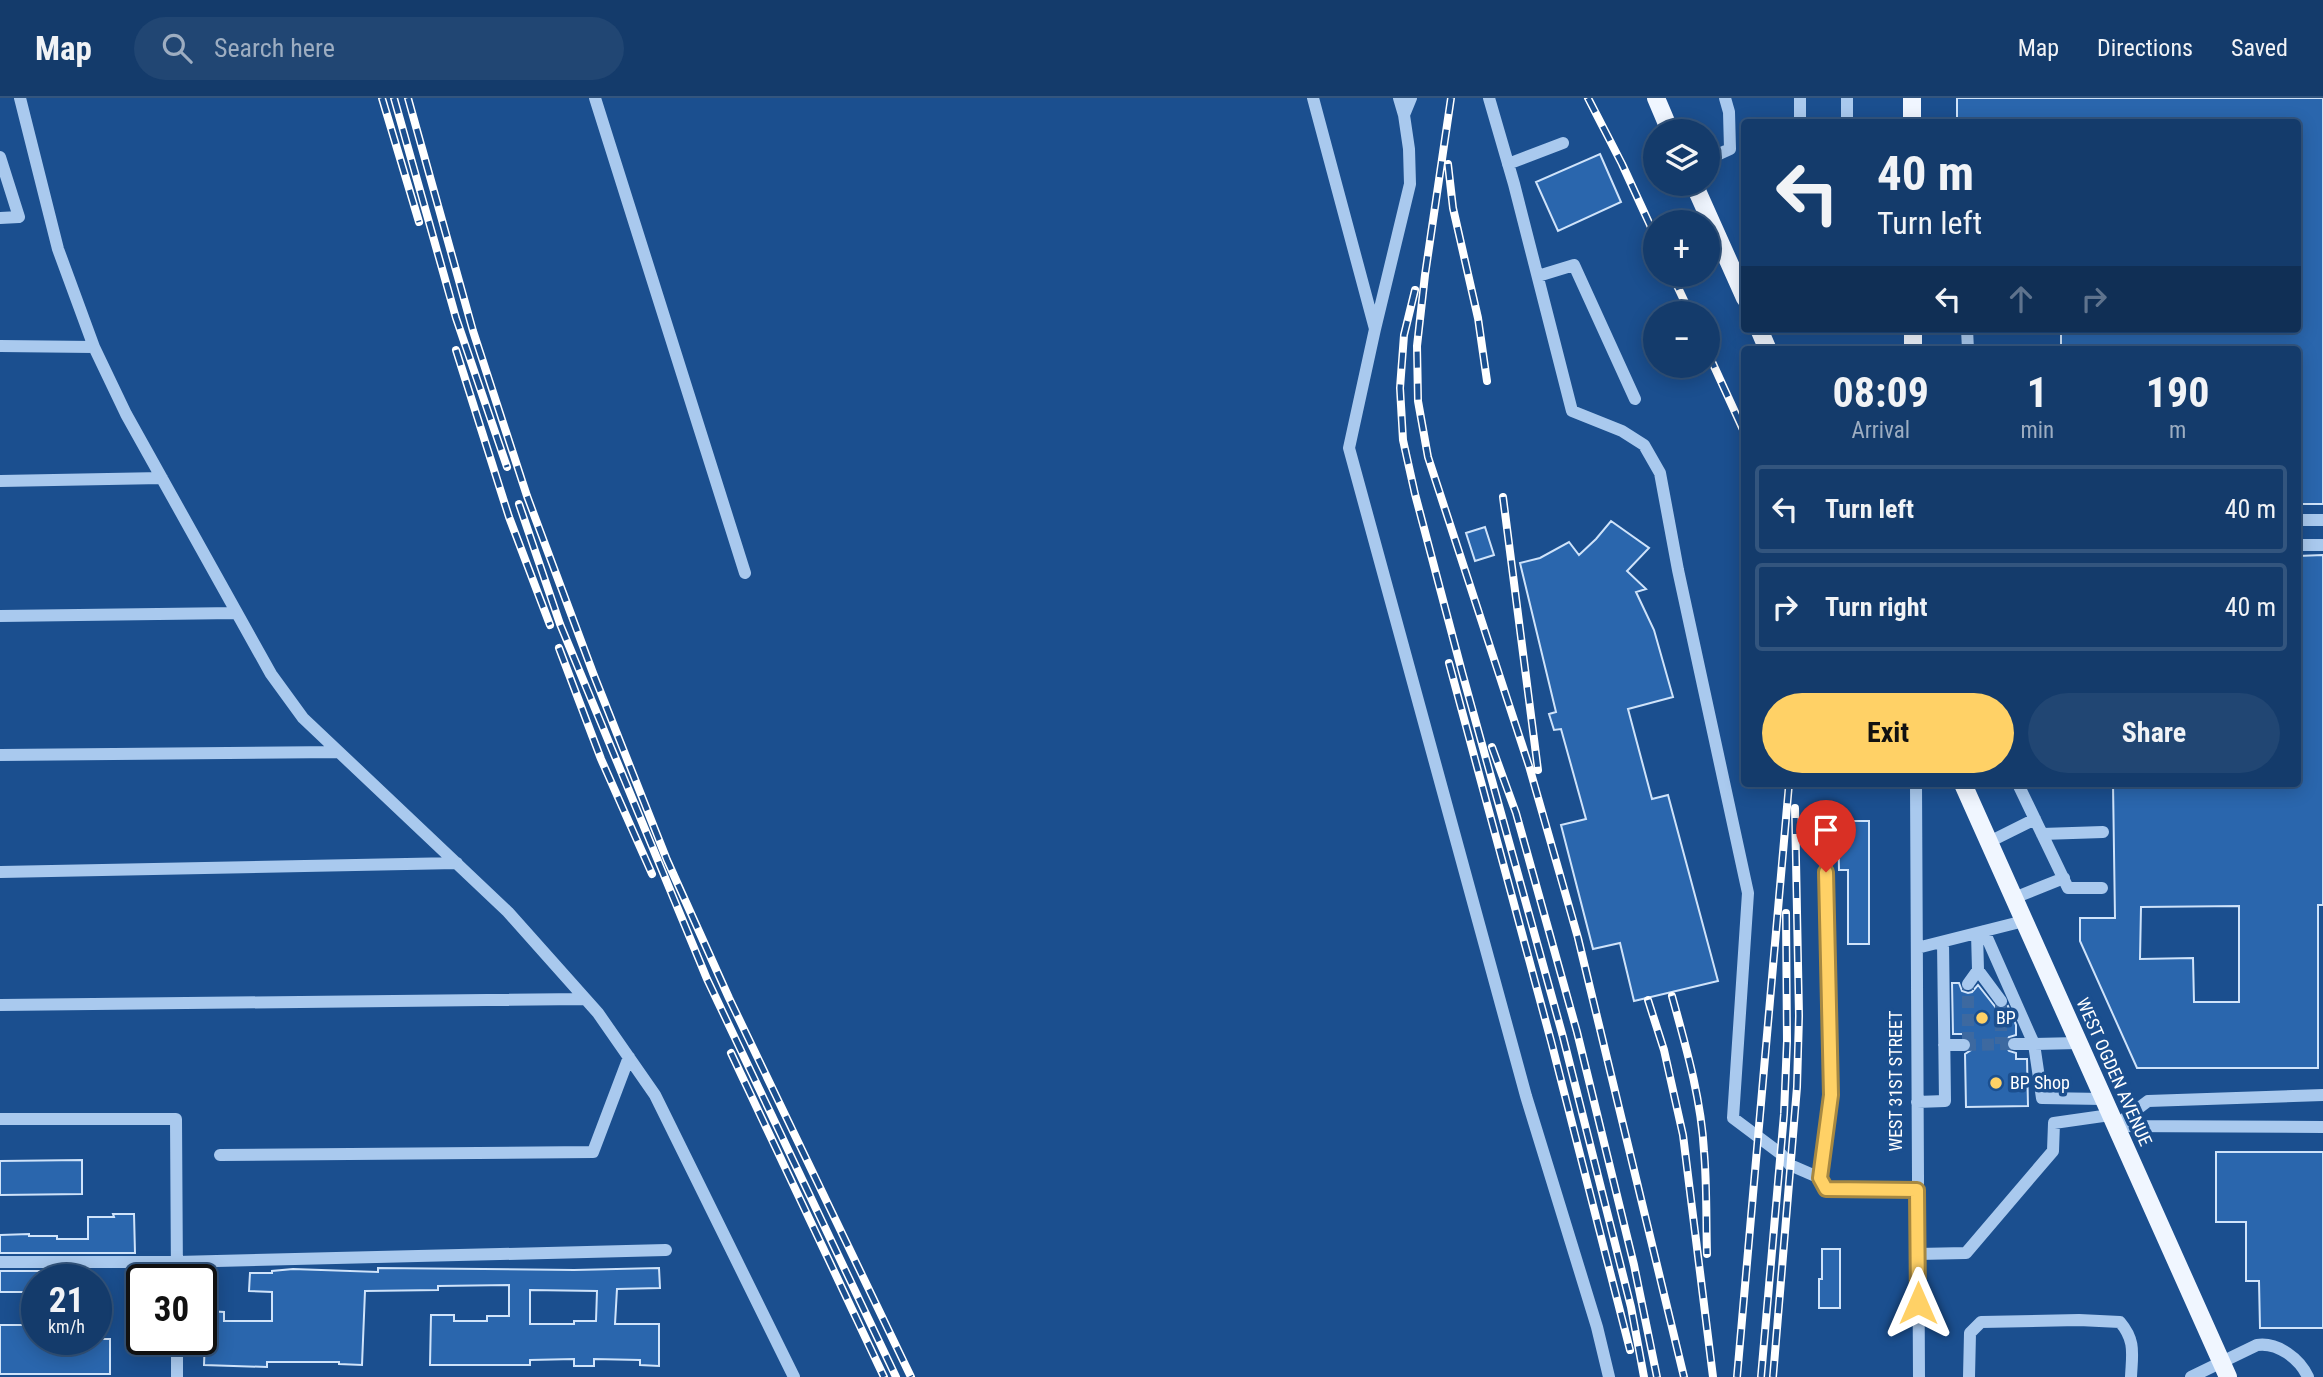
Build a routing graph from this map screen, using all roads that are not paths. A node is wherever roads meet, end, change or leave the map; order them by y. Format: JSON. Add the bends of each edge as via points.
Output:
{"nodes":[{"id":1,"x":20,"y":98,"type":"edge"},
{"id":2,"x":595,"y":98,"type":"edge"},
{"id":3,"x":1313,"y":98,"type":"edge"},
{"id":4,"x":1399,"y":98,"type":"edge"},
{"id":5,"x":1411,"y":98,"type":"edge"},
{"id":6,"x":1489,"y":98,"type":"edge"},
{"id":7,"x":1656,"y":98,"type":"edge"},
{"id":8,"x":1725,"y":98,"type":"edge"},
{"id":9,"x":1800,"y":98,"type":"edge"},
{"id":10,"x":1847,"y":98,"type":"edge"},
{"id":11,"x":1912,"y":98,"type":"edge"},
{"id":12,"x":1404,"y":115,"type":"junction"},
{"id":13,"x":1665,"y":119,"type":"edge"},
{"id":14,"x":1800,"y":119,"type":"edge"},
{"id":15,"x":1847,"y":119,"type":"edge"},
{"id":16,"x":1912,"y":119,"type":"edge"},
{"id":17,"x":1563,"y":143,"type":"dead end"},
{"id":18,"x":1720,"y":154,"type":"edge"},
{"id":19,"x":0,"y":157,"type":"edge"},
{"id":20,"x":1508,"y":164,"type":"junction"},
{"id":21,"x":1699,"y":196,"type":"edge"},
{"id":22,"x":0,"y":218,"type":"edge"},
{"id":23,"x":1538,"y":276,"type":"junction"},
{"id":24,"x":1741,"y":289,"type":"edge"},
{"id":25,"x":1375,"y":329,"type":"junction"},
{"id":26,"x":0,"y":346,"type":"edge"},
{"id":27,"x":94,"y":346,"type":"junction"},
{"id":28,"x":1635,"y":399,"type":"dead end"},
{"id":29,"x":162,"y":478,"type":"junction"},
{"id":30,"x":0,"y":481,"type":"edge"},
{"id":31,"x":2301,"y":520,"type":"edge"},
{"id":32,"x":2323,"y":520,"type":"edge"},
{"id":33,"x":2301,"y":545,"type":"edge"},
{"id":34,"x":2323,"y":545,"type":"edge"},
{"id":35,"x":745,"y":573,"type":"dead end"},
{"id":36,"x":237,"y":613,"type":"junction"},
{"id":37,"x":0,"y":616,"type":"edge"},
{"id":38,"x":339,"y":752,"type":"junction"},
{"id":39,"x":0,"y":755,"type":"edge"},
{"id":40,"x":1916,"y":787,"type":"edge"},
{"id":41,"x":1964,"y":787,"type":"edge"},
{"id":42,"x":2019,"y":787,"type":"edge"},
{"id":43,"x":2035,"y":819,"type":"junction"},
{"id":44,"x":2103,"y":832,"type":"dead end"},
{"id":45,"x":2042,"y":834,"type":"junction"},
{"id":46,"x":1989,"y":842,"type":"junction"},
{"id":47,"x":1826,"y":844,"type":"dead end"},
{"id":48,"x":457,"y":863,"type":"junction"},
{"id":49,"x":0,"y":872,"type":"edge"},
{"id":50,"x":2064,"y":878,"type":"junction"},
{"id":51,"x":2102,"y":888,"type":"dead end"},
{"id":52,"x":2014,"y":898,"type":"junction"},
{"id":53,"x":2024,"y":921,"type":"junction"},
{"id":54,"x":1981,"y":932,"type":"junction"},
{"id":55,"x":1943,"y":942,"type":"junction"},
{"id":56,"x":1917,"y":948,"type":"junction"},
{"id":57,"x":1978,"y":970,"type":"junction"},
{"id":58,"x":1968,"y":984,"type":"tunnel mouth"},
{"id":59,"x":585,"y":999,"type":"junction"},
{"id":60,"x":2001,"y":1001,"type":"tunnel mouth"},
{"id":61,"x":0,"y":1005,"type":"edge"},
{"id":62,"x":2078,"y":1043,"type":"junction"},
{"id":63,"x":2014,"y":1044,"type":"tunnel mouth"},
{"id":64,"x":2034,"y":1044,"type":"junction"},
{"id":65,"x":1944,"y":1045,"type":"junction"},
{"id":66,"x":1964,"y":1045,"type":"tunnel mouth"},
{"id":67,"x":628,"y":1057,"type":"junction"},
{"id":68,"x":2323,"y":1096,"type":"edge"},
{"id":69,"x":1917,"y":1102,"type":"junction"},
{"id":70,"x":2109,"y":1113,"type":"junction"},
{"id":71,"x":0,"y":1119,"type":"edge"},
{"id":72,"x":2323,"y":1127,"type":"edge"},
{"id":73,"x":220,"y":1155,"type":"dead end"},
{"id":74,"x":1820,"y":1178,"type":"junction"},
{"id":75,"x":1917,"y":1190,"type":"junction"},
{"id":76,"x":666,"y":1250,"type":"dead end"},
{"id":77,"x":1918,"y":1254,"type":"junction"},
{"id":78,"x":0,"y":1262,"type":"edge"},
{"id":79,"x":177,"y":1262,"type":"junction"},
{"id":80,"x":177,"y":1355,"type":"edge"},
{"id":81,"x":2225,"y":1370,"type":"edge"},
{"id":82,"x":177,"y":1377,"type":"edge"},
{"id":83,"x":794,"y":1377,"type":"edge"},
{"id":84,"x":1609,"y":1377,"type":"edge"},
{"id":85,"x":1919,"y":1377,"type":"edge"},
{"id":86,"x":1969,"y":1377,"type":"edge"},
{"id":87,"x":2131,"y":1377,"type":"edge"},
{"id":88,"x":2191,"y":1377,"type":"edge"},
{"id":89,"x":2308,"y":1377,"type":"edge"}],
"edges":[{"from":1,"to":27,"type":"street","via":[[58,249]]},
{"from":2,"to":35,"type":"street"},
{"from":3,"to":25,"type":"street"},
{"from":4,"to":12,"type":"street"},
{"from":5,"to":12,"type":"street"},
{"from":6,"to":20,"type":"street"},
{"from":7,"to":13,"type":"main road"},
{"from":8,"to":18,"type":"street","via":[[1730,112],[1730,149]]},
{"from":9,"to":14,"type":"street"},
{"from":10,"to":15,"type":"street"},
{"from":11,"to":16,"type":"main road"},
{"from":12,"to":25,"type":"street","via":[[1410,184]]},
{"from":17,"to":20,"type":"street"},
{"from":19,"to":22,"type":"street","via":[[19,217]]},
{"from":20,"to":23,"type":"street"},
{"from":21,"to":24,"type":"main road"},
{"from":23,"to":28,"type":"street","via":[[1574,265]]},
{"from":23,"to":74,"type":"street","via":[[1572,411],[1644,445],[1660,473],[1748,893],[1734,1118],[1790,1165]]},
{"from":25,"to":84,"type":"street","via":[[1349,448],[1526,1096]]},
{"from":26,"to":27,"type":"street"},
{"from":27,"to":29,"type":"street","via":[[125,414]]},
{"from":29,"to":30,"type":"street"},
{"from":29,"to":36,"type":"street"},
{"from":31,"to":32,"type":"street"},
{"from":33,"to":34,"type":"street"},
{"from":36,"to":37,"type":"street"},
{"from":36,"to":38,"type":"street","via":[[271,674],[303,718]]},
{"from":38,"to":39,"type":"street"},
{"from":38,"to":48,"type":"street"},
{"from":40,"to":56,"type":"street","name":"WEST 31ST STREET"},
{"from":41,"to":46,"type":"main road","name":"WEST OGDEN AVENUE"},
{"from":42,"to":43,"type":"street"},
{"from":43,"to":45,"type":"street"},
{"from":43,"to":46,"type":"street"},
{"from":44,"to":45,"type":"street"},
{"from":45,"to":50,"type":"street"},
{"from":46,"to":52,"type":"main road","name":"WEST OGDEN AVENUE"},
{"from":47,"to":74,"type":"street","via":[[1831,1095]]},
{"from":48,"to":49,"type":"street"},
{"from":48,"to":59,"type":"street","via":[[508,912]]},
{"from":50,"to":51,"type":"street","via":[[2068,888]]},
{"from":50,"to":52,"type":"street"},
{"from":52,"to":53,"type":"main road","name":"WEST OGDEN AVENUE"},
{"from":53,"to":54,"type":"street"},
{"from":53,"to":62,"type":"main road","name":"WEST OGDEN AVENUE"},
{"from":54,"to":55,"type":"street"},
{"from":54,"to":57,"type":"street"},
{"from":54,"to":64,"type":"street"},
{"from":55,"to":56,"type":"street"},
{"from":55,"to":65,"type":"street"},
{"from":56,"to":69,"type":"street","name":"WEST 31ST STREET"},
{"from":57,"to":58,"type":"street"},
{"from":57,"to":60,"type":"street"},
{"from":59,"to":61,"type":"street"},
{"from":59,"to":67,"type":"street"},
{"from":62,"to":64,"type":"street"},
{"from":62,"to":70,"type":"main road","name":"WEST OGDEN AVENUE"},
{"from":63,"to":64,"type":"street"},
{"from":64,"to":70,"type":"street","via":[[2042,1098]]},
{"from":65,"to":66,"type":"street"},
{"from":65,"to":69,"type":"street","via":[[1945,1101]]},
{"from":67,"to":73,"type":"street","via":[[593,1152]]},
{"from":67,"to":83,"type":"street","via":[[655,1095]]},
{"from":68,"to":70,"type":"street","via":[[2148,1101]]},
{"from":69,"to":75,"type":"street","name":"WEST 31ST STREET"},
{"from":70,"to":72,"type":"street"},
{"from":70,"to":77,"type":"street","via":[[2054,1123],[2053,1152],[1966,1253]]},
{"from":70,"to":81,"type":"main road","name":"WEST OGDEN AVENUE"},
{"from":71,"to":79,"type":"street","via":[[176,1119]]},
{"from":74,"to":75,"type":"street","via":[[1826,1189]]},
{"from":75,"to":77,"type":"street","name":"WEST 31ST STREET"},
{"from":76,"to":79,"type":"street"},
{"from":77,"to":85,"type":"street","name":"WEST 31ST STREET"},
{"from":78,"to":79,"type":"street"},
{"from":80,"to":82,"type":"street"},
{"from":81,"to":88,"type":"street"},
{"from":81,"to":89,"type":"street","via":[[2257,1345],[2267,1344],[2304,1367]]},
{"from":86,"to":87,"type":"street","via":[[1970,1333],[1981,1322],[2079,1320],[2120,1322],[2132,1342]]}]}
